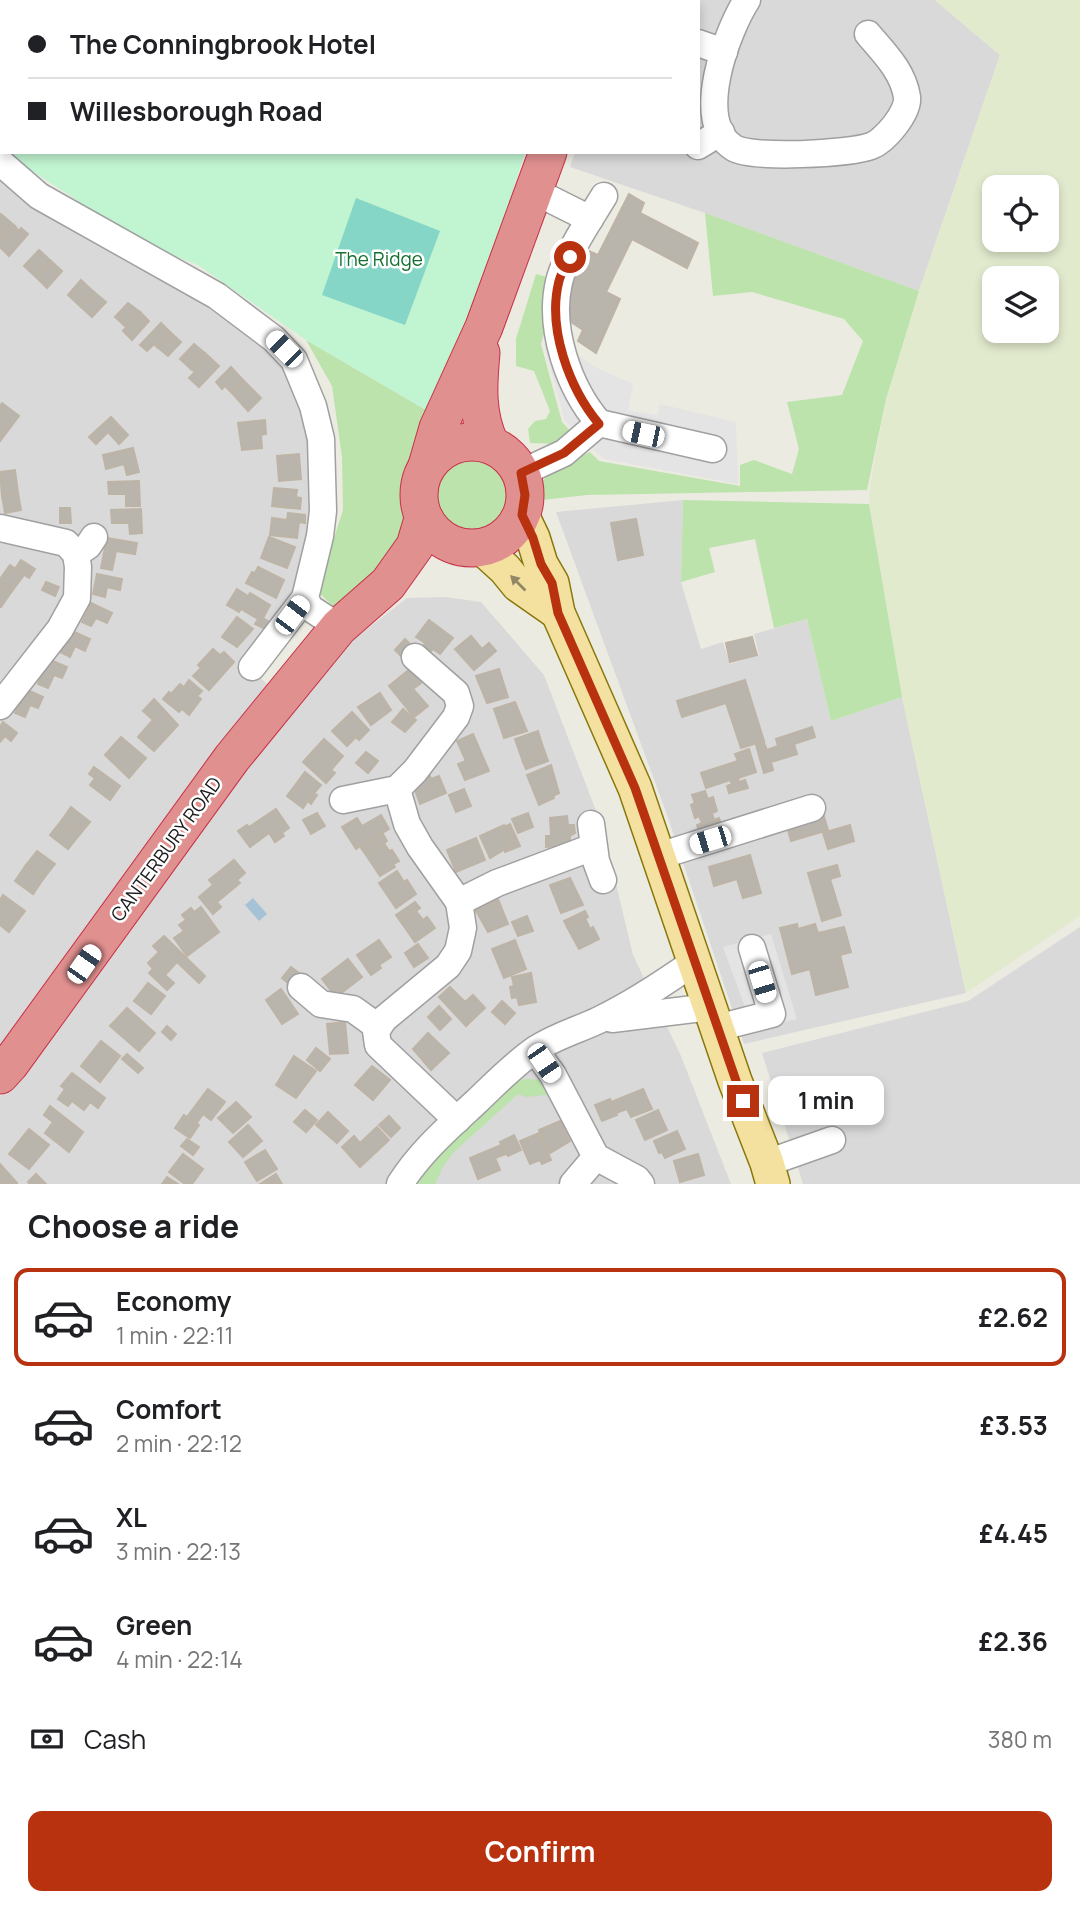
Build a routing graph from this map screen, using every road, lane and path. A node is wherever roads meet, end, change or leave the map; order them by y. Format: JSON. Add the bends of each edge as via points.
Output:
{"nodes":[{"id":1,"x":747,"y":0,"type":"edge"},
{"id":2,"x":700,"y":44,"type":"edge"},
{"id":3,"x":873,"y":49,"type":"dead end"},
{"id":4,"x":724,"y":52,"type":"junction"},
{"id":5,"x":721,"y":132,"type":"junction"},
{"id":6,"x":700,"y":145,"type":"edge"},
{"id":7,"x":547,"y":154,"type":"edge"},
{"id":8,"x":0,"y":162,"type":"edge"},
{"id":9,"x":534,"y":191,"type":"junction"},
{"id":10,"x":604,"y":196,"type":"dead end"},
{"id":11,"x":590,"y":219,"type":"junction"},
{"id":12,"x":484,"y":327,"type":"junction"},
{"id":13,"x":599,"y":424,"type":"junction"},
{"id":14,"x":490,"y":444,"type":"junction"},
{"id":15,"x":713,"y":449,"type":"dead end"},
{"id":16,"x":427,"y":466,"type":"junction"},
{"id":17,"x":521,"y":473,"type":"junction"},
{"id":18,"x":522,"y":515,"type":"junction"},
{"id":19,"x":424,"y":519,"type":"junction"},
{"id":20,"x":0,"y":528,"type":"edge"},
{"id":21,"x":473,"y":548,"type":"junction"},
{"id":22,"x":388,"y":584,"type":"junction"},
{"id":23,"x":305,"y":598,"type":"junction"},
{"id":24,"x":558,"y":613,"type":"junction"},
{"id":25,"x":339,"y":627,"type":"junction"},
{"id":26,"x":415,"y":657,"type":"dead end"},
{"id":27,"x":252,"y":667,"type":"dead end"},
{"id":28,"x":0,"y":706,"type":"edge"},
{"id":29,"x":397,"y":789,"type":"junction"},
{"id":30,"x":343,"y":800,"type":"dead end"},
{"id":31,"x":812,"y":808,"type":"dead end"},
{"id":32,"x":659,"y":856,"type":"junction"},
{"id":33,"x":603,"y":880,"type":"dead end"},
{"id":34,"x":459,"y":902,"type":"junction"},
{"id":35,"x":751,"y":948,"type":"dead end"},
{"id":36,"x":694,"y":962,"type":"junction"},
{"id":37,"x":301,"y":986,"type":"dead end"},
{"id":38,"x":713,"y":1018,"type":"junction"},
{"id":39,"x":600,"y":1020,"type":"junction"},
{"id":40,"x":378,"y":1027,"type":"junction"},
{"id":41,"x":535,"y":1050,"type":"junction"},
{"id":42,"x":0,"y":1075,"type":"edge"},
{"id":43,"x":457,"y":1120,"type":"junction"},
{"id":44,"x":832,"y":1140,"type":"dead end"},
{"id":45,"x":596,"y":1157,"type":"junction"},
{"id":46,"x":770,"y":1173,"type":"edge"},
{"id":47,"x":400,"y":1184,"type":"edge"},
{"id":48,"x":573,"y":1184,"type":"edge"},
{"id":49,"x":641,"y":1184,"type":"edge"}],
"edges":[{"from":1,"to":4,"type":"street"},
{"from":2,"to":4,"type":"street"},
{"from":3,"to":5,"type":"street","via":[[899,72],[907,99],[900,119],[873,146],[750,154],[732,147]]},
{"from":4,"to":5,"type":"street","via":[[713,99]]},
{"from":5,"to":6,"type":"street"},
{"from":7,"to":9,"type":"highway"},
{"from":8,"to":23,"type":"street","via":[[39,195],[218,296],[294,360],[306,384],[321,439],[323,511]]},
{"from":9,"to":11,"type":"street"},
{"from":9,"to":12,"type":"highway"},
{"from":10,"to":11,"type":"street"},
{"from":11,"to":13,"type":"street","via":[[559,279],[556,301],[558,331],[576,390]]},
{"from":12,"to":14,"type":"highway","via":[[479,410]]},
{"from":12,"to":16,"type":"highway","via":[[438,428]]},
{"from":13,"to":15,"type":"street"},
{"from":13,"to":17,"type":"street","via":[[564,453]]},
{"from":14,"to":16,"type":"highway","via":[[454,444]]},
{"from":14,"to":17,"type":"highway","via":[[508,456]]},
{"from":16,"to":19,"type":"highway","via":[[419,483]]},
{"from":17,"to":18,"type":"highway"},
{"from":18,"to":21,"type":"highway","via":[[499,541]]},
{"from":18,"to":24,"type":"main road","via":[[552,583]]},
{"from":19,"to":21,"type":"highway","via":[[447,543]]},
{"from":19,"to":22,"type":"highway","name":"CANTERBURY ROAD","via":[[415,546]]},
{"from":20,"to":28,"type":"street","via":[[85,545],[77,598],[61,629]]},
{"from":21,"to":22,"type":"highway","name":"CANTERBURY ROAD"},
{"from":24,"to":21,"type":"main road","one_way":true},
{"from":22,"to":25,"type":"highway","name":"CANTERBURY ROAD"},
{"from":23,"to":25,"type":"street","via":[[310,608]]},
{"from":23,"to":27,"type":"street"},
{"from":24,"to":32,"type":"main road","via":[[635,788]]},
{"from":25,"to":42,"type":"highway","name":"CANTERBURY ROAD","via":[[232,758]]},
{"from":26,"to":29,"type":"street","via":[[456,693],[460,706],[441,738]]},
{"from":29,"to":30,"type":"street"},
{"from":29,"to":34,"type":"street","via":[[408,826]]},
{"from":31,"to":32,"type":"street"},
{"from":32,"to":36,"type":"main road"},
{"from":33,"to":34,"type":"street","via":[[592,836]]},
{"from":34,"to":40,"type":"street","via":[[463,928],[458,951],[448,966]]},
{"from":35,"to":38,"type":"street","via":[[772,1014]]},
{"from":36,"to":38,"type":"main road"},
{"from":36,"to":39,"type":"street"},
{"from":37,"to":40,"type":"street","via":[[321,1004],[354,1009]]},
{"from":38,"to":39,"type":"street"},
{"from":38,"to":46,"type":"main road"},
{"from":39,"to":41,"type":"street"},
{"from":40,"to":43,"type":"street","via":[[377,1045]]},
{"from":41,"to":43,"type":"street"},
{"from":41,"to":45,"type":"street"},
{"from":43,"to":47,"type":"street"},
{"from":44,"to":46,"type":"street"},
{"from":45,"to":48,"type":"street"},
{"from":45,"to":49,"type":"street"}]}
